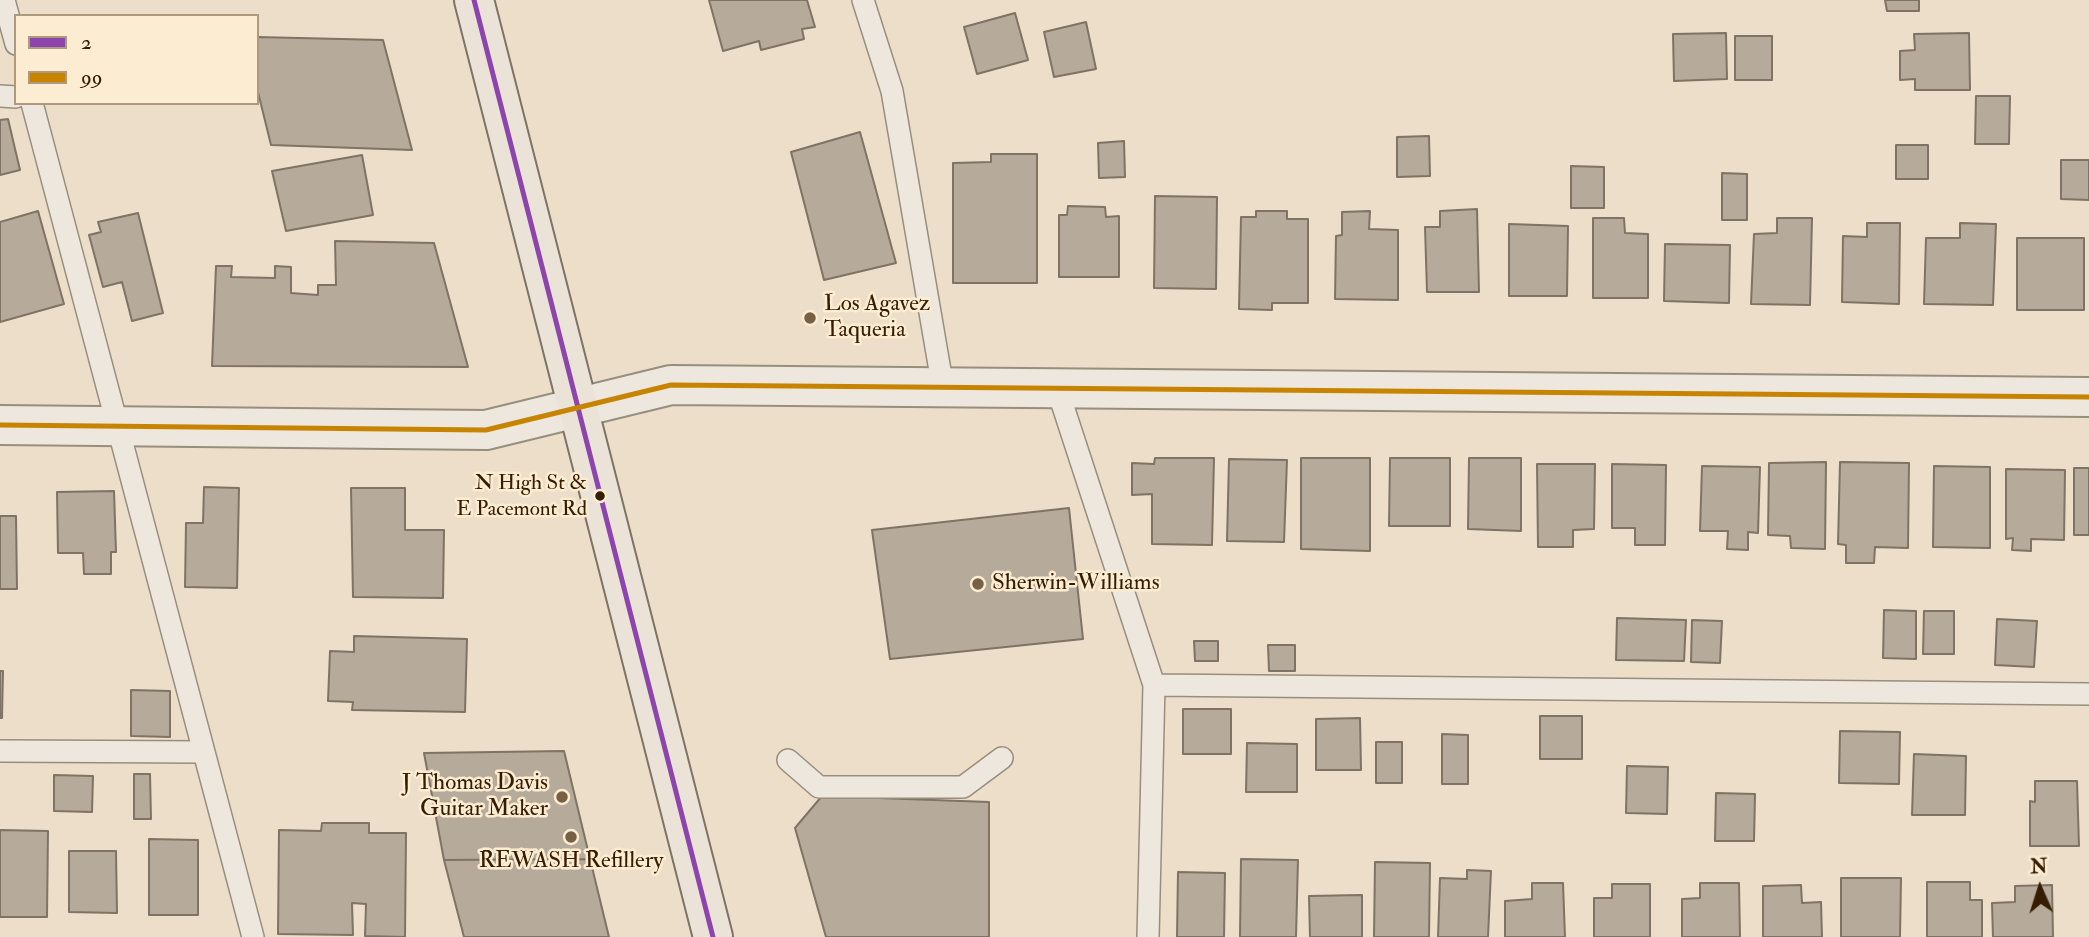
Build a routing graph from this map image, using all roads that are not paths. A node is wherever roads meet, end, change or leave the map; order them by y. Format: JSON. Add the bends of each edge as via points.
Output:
{"nodes":[{"id":1,"x":4,"y":0,"type":"edge"},
{"id":2,"x":474,"y":0,"type":"edge"},
{"id":3,"x":863,"y":0,"type":"edge"},
{"id":4,"x":14,"y":37,"type":"edge"},
{"id":5,"x":33,"y":105,"type":"edge"},
{"id":6,"x":943,"y":388,"type":"junction"},
{"id":7,"x":1058,"y":388,"type":"junction"},
{"id":8,"x":2089,"y":397,"type":"edge"},
{"id":9,"x":579,"y":408,"type":"junction"},
{"id":10,"x":0,"y":425,"type":"edge"},
{"id":11,"x":117,"y":426,"type":"junction"},
{"id":12,"x":1154,"y":685,"type":"junction"},
{"id":13,"x":2089,"y":694,"type":"edge"},
{"id":14,"x":0,"y":751,"type":"edge"},
{"id":15,"x":204,"y":752,"type":"junction"},
{"id":16,"x":1002,"y":758,"type":"dead end"},
{"id":17,"x":788,"y":760,"type":"dead end"},
{"id":18,"x":253,"y":937,"type":"edge"},
{"id":19,"x":713,"y":937,"type":"edge"},
{"id":20,"x":1148,"y":937,"type":"edge"}],
"edges":[{"from":1,"to":4,"type":"lane"},
{"from":2,"to":9,"type":"main road"},
{"from":3,"to":6,"type":"lane","via":[[891,91]]},
{"from":5,"to":11,"type":"lane"},
{"from":6,"to":7,"type":"street"},
{"from":6,"to":9,"type":"street","via":[[671,385]]},
{"from":7,"to":8,"type":"street"},
{"from":7,"to":12,"type":"lane"},
{"from":9,"to":11,"type":"street","via":[[478,430]]},
{"from":9,"to":19,"type":"main road"},
{"from":10,"to":11,"type":"street"},
{"from":11,"to":15,"type":"lane"},
{"from":12,"to":13,"type":"lane"},
{"from":12,"to":20,"type":"lane"},
{"from":14,"to":15,"type":"lane"},
{"from":15,"to":18,"type":"lane"},
{"from":16,"to":17,"type":"lane","via":[[963,787],[819,787]]}]}
